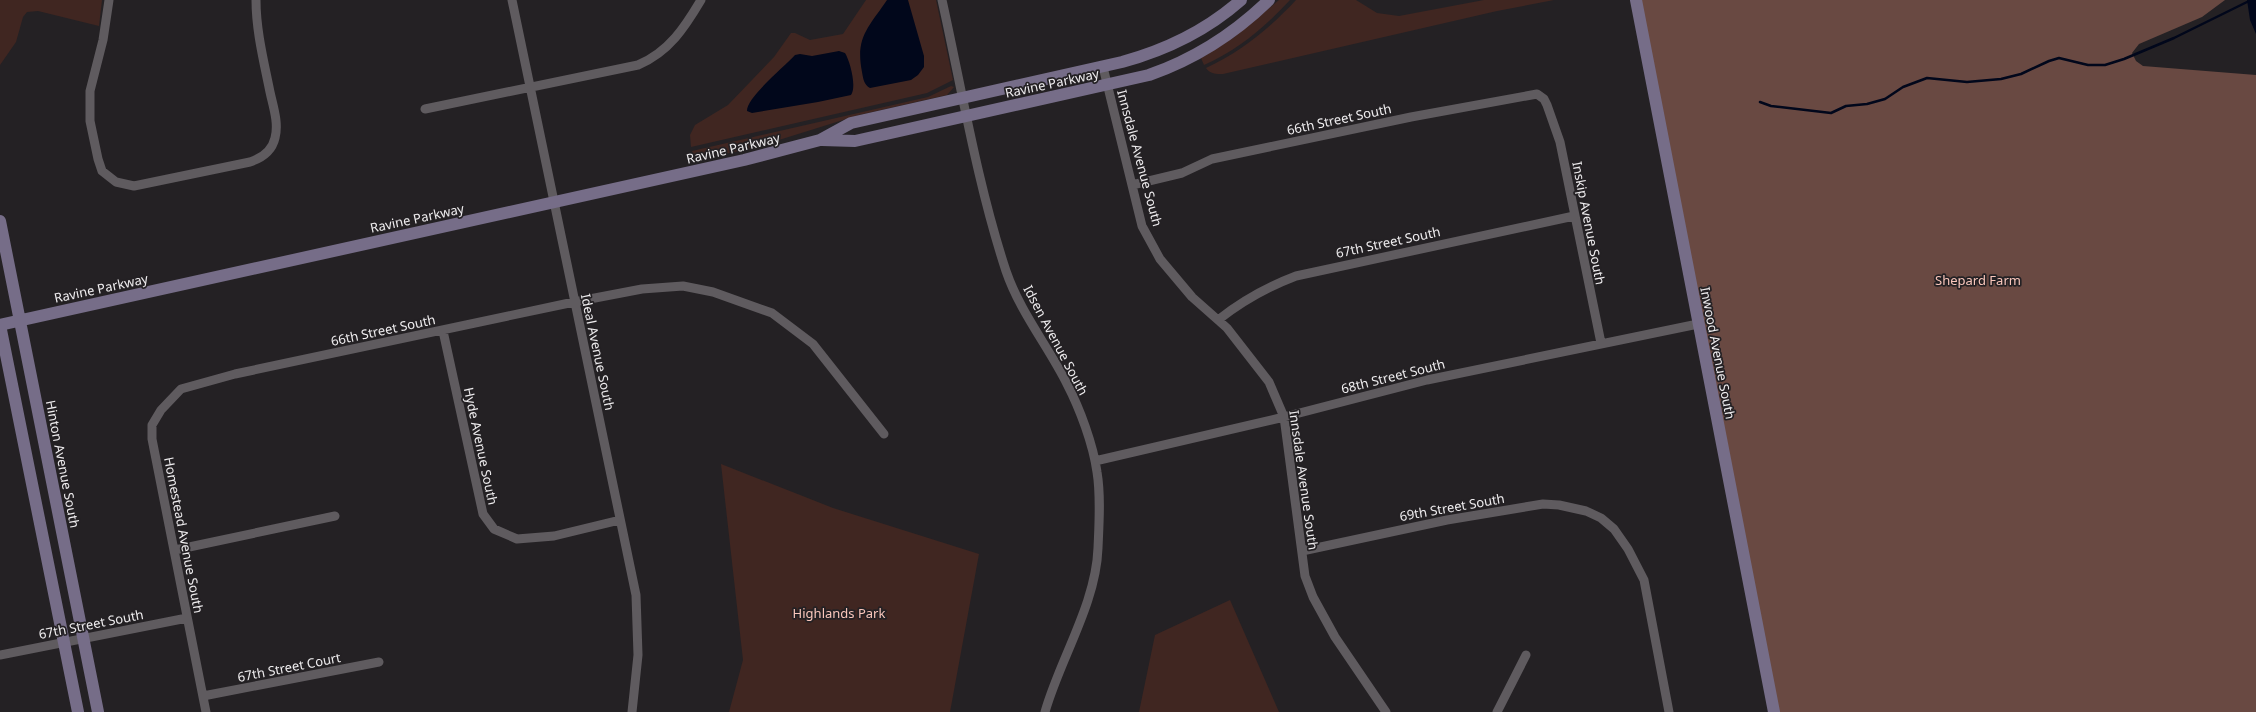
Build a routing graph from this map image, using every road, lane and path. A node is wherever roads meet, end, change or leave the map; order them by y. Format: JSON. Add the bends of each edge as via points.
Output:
{"nodes":[{"id":1,"x":109,"y":0,"type":"edge"},
{"id":2,"x":256,"y":0,"type":"edge"},
{"id":3,"x":512,"y":0,"type":"edge"},
{"id":4,"x":701,"y":0,"type":"edge"},
{"id":5,"x":942,"y":0,"type":"edge"},
{"id":6,"x":1241,"y":0,"type":"edge"},
{"id":7,"x":1269,"y":0,"type":"edge"},
{"id":8,"x":1636,"y":0,"type":"edge"},
{"id":9,"x":1103,"y":67,"type":"junction"},
{"id":10,"x":1107,"y":85,"type":"junction"},
{"id":11,"x":530,"y":88,"type":"junction"},
{"id":12,"x":963,"y":97,"type":"junction"},
{"id":13,"x":1548,"y":108,"type":"joint"},
{"id":14,"x":425,"y":109,"type":"dead end"},
{"id":15,"x":967,"y":116,"type":"junction"},
{"id":16,"x":820,"y":140,"type":"junction"},
{"id":17,"x":1132,"y":185,"type":"junction"},
{"id":18,"x":553,"y":203,"type":"junction"},
{"id":19,"x":1574,"y":216,"type":"junction"},
{"id":20,"x":0,"y":221,"type":"edge"},
{"id":21,"x":574,"y":302,"type":"junction"},
{"id":22,"x":20,"y":320,"type":"junction"},
{"id":23,"x":1218,"y":320,"type":"junction"},
{"id":24,"x":1698,"y":324,"type":"junction"},
{"id":25,"x":0,"y":325,"type":"edge"},
{"id":26,"x":443,"y":331,"type":"junction"},
{"id":27,"x":1601,"y":343,"type":"junction"},
{"id":28,"x":198,"y":384,"type":"joint"},
{"id":29,"x":1284,"y":417,"type":"junction"},
{"id":30,"x":884,"y":434,"type":"dead end"},
{"id":31,"x":1095,"y":461,"type":"junction"},
{"id":32,"x":336,"y":516,"type":"dead end"},
{"id":33,"x":620,"y":520,"type":"junction"},
{"id":34,"x":175,"y":550,"type":"junction"},
{"id":35,"x":1302,"y":551,"type":"junction"},
{"id":36,"x":187,"y":618,"type":"junction"},
{"id":37,"x":83,"y":638,"type":"junction"},
{"id":38,"x":63,"y":642,"type":"junction"},
{"id":39,"x":0,"y":655,"type":"edge"},
{"id":40,"x":1526,"y":655,"type":"dead end"},
{"id":41,"x":379,"y":662,"type":"dead end"},
{"id":42,"x":203,"y":696,"type":"junction"},
{"id":43,"x":78,"y":712,"type":"edge"},
{"id":44,"x":98,"y":712,"type":"edge"},
{"id":45,"x":206,"y":712,"type":"edge"},
{"id":46,"x":632,"y":712,"type":"edge"},
{"id":47,"x":1045,"y":712,"type":"edge"},
{"id":48,"x":1386,"y":712,"type":"edge"},
{"id":49,"x":1498,"y":712,"type":"edge"},
{"id":50,"x":1669,"y":712,"type":"edge"},
{"id":51,"x":1774,"y":712,"type":"edge"}],
"edges":[{"from":1,"to":2,"type":"street","via":[[104,36],[90,91],[90,122],[102,171],[116,182],[134,186],[250,162],[269,150],[275,138],[276,123],[259,36]]},
{"from":3,"to":11,"type":"street","name":"Ideal Avenue South"},
{"from":4,"to":11,"type":"street","via":[[675,39],[648,60],[622,69]]},
{"from":5,"to":12,"type":"street","name":"Idsen Avenue South"},
{"from":6,"to":9,"type":"street","name":"Ravine Parkway","via":[[1206,27],[1170,46]]},
{"from":7,"to":10,"type":"street","name":"Ravine Parkway","via":[[1225,38],[1191,58],[1149,75]]},
{"from":8,"to":24,"type":"street","name":"Inwood Avenue South"},
{"from":9,"to":10,"type":"street","name":"Innsdale Avenue South"},
{"from":9,"to":12,"type":"street","name":"Ravine Parkway"},
{"from":10,"to":15,"type":"street","name":"Ravine Parkway"},
{"from":10,"to":17,"type":"street","name":"Innsdale Avenue South"},
{"from":11,"to":14,"type":"street"},
{"from":11,"to":18,"type":"street","name":"Ideal Avenue South"},
{"from":12,"to":15,"type":"street","name":"Idsen Avenue South"},
{"from":12,"to":16,"type":"street","name":"Ravine Parkway","via":[[851,123]]},
{"from":13,"to":17,"type":"street","name":"66th Street South","via":[[1544,99],[1537,94],[1524,95],[1212,159],[1182,173]]},
{"from":13,"to":19,"type":"street","name":"Inskip Avenue South","via":[[1560,142]]},
{"from":15,"to":16,"type":"street","name":"Ravine Parkway","via":[[855,141]]},
{"from":15,"to":31,"type":"street","name":"Idsen Avenue South","via":[[1007,273],[1036,333],[1067,383]]},
{"from":16,"to":18,"type":"street","name":"Ravine Parkway","via":[[744,160]]},
{"from":17,"to":23,"type":"street","name":"Innsdale Avenue South","via":[[1142,226],[1160,259],[1192,297]]},
{"from":18,"to":21,"type":"street","name":"Ideal Avenue South"},
{"from":18,"to":22,"type":"street","name":"Ravine Parkway"},
{"from":19,"to":23,"type":"street","name":"67th Street South","via":[[1296,276],[1271,285]]},
{"from":19,"to":27,"type":"street","name":"Inskip Avenue South"},
{"from":20,"to":22,"type":"street","name":"Hinton Avenue South"},
{"from":21,"to":26,"type":"street","name":"66th Street South"},
{"from":21,"to":30,"type":"street","name":"66th Street South","via":[[642,289],[683,286],[714,292],[755,306],[772,314],[813,344]]},
{"from":21,"to":33,"type":"street","name":"Ideal Avenue South"},
{"from":22,"to":25,"type":"street","name":"Ravine Parkway"},
{"from":22,"to":37,"type":"street","name":"Hinton Avenue South"},
{"from":23,"to":29,"type":"street","name":"Innsdale Avenue South","via":[[1269,382]]},
{"from":24,"to":27,"type":"street","name":"68th Street South"},
{"from":24,"to":51,"type":"street","name":"Inwood Avenue South"},
{"from":25,"to":38,"type":"street"},
{"from":26,"to":28,"type":"street","name":"66th Street South"},
{"from":26,"to":33,"type":"street","name":"Hyde Avenue South","via":[[483,514],[490,526],[517,540],[554,536]]},
{"from":27,"to":29,"type":"street","name":"68th Street South","via":[[1427,380]]},
{"from":28,"to":34,"type":"street","name":"Homestead Avenue South","via":[[181,388],[173,395],[152,425],[152,439]]},
{"from":29,"to":31,"type":"street","name":"68th Street South"},
{"from":29,"to":35,"type":"street","name":"Innsdale Avenue South"},
{"from":31,"to":47,"type":"street","name":"Idsen Avenue South","via":[[1098,474],[1098,550],[1080,624]]},
{"from":32,"to":34,"type":"street"},
{"from":33,"to":46,"type":"street","name":"Ideal Avenue South","via":[[636,596],[638,622],[636,689]]},
{"from":34,"to":36,"type":"street","name":"Homestead Avenue South"},
{"from":35,"to":48,"type":"street","name":"Innsdale Avenue South","via":[[1305,576],[1313,597],[1335,637]]},
{"from":35,"to":50,"type":"street","name":"69th Street South","via":[[1447,520],[1543,504],[1586,511],[1614,529],[1644,580]]},
{"from":36,"to":37,"type":"street","name":"67th Street South"},
{"from":36,"to":42,"type":"street","name":"Homestead Avenue South"},
{"from":37,"to":38,"type":"street","name":"67th Street South"},
{"from":37,"to":44,"type":"street","name":"Hinton Avenue South"},
{"from":38,"to":39,"type":"street","name":"67th Street South"},
{"from":38,"to":43,"type":"street"},
{"from":40,"to":49,"type":"street"},
{"from":41,"to":42,"type":"street","name":"67th Street Court"},
{"from":42,"to":45,"type":"street","name":"Homestead Avenue South"}]}
